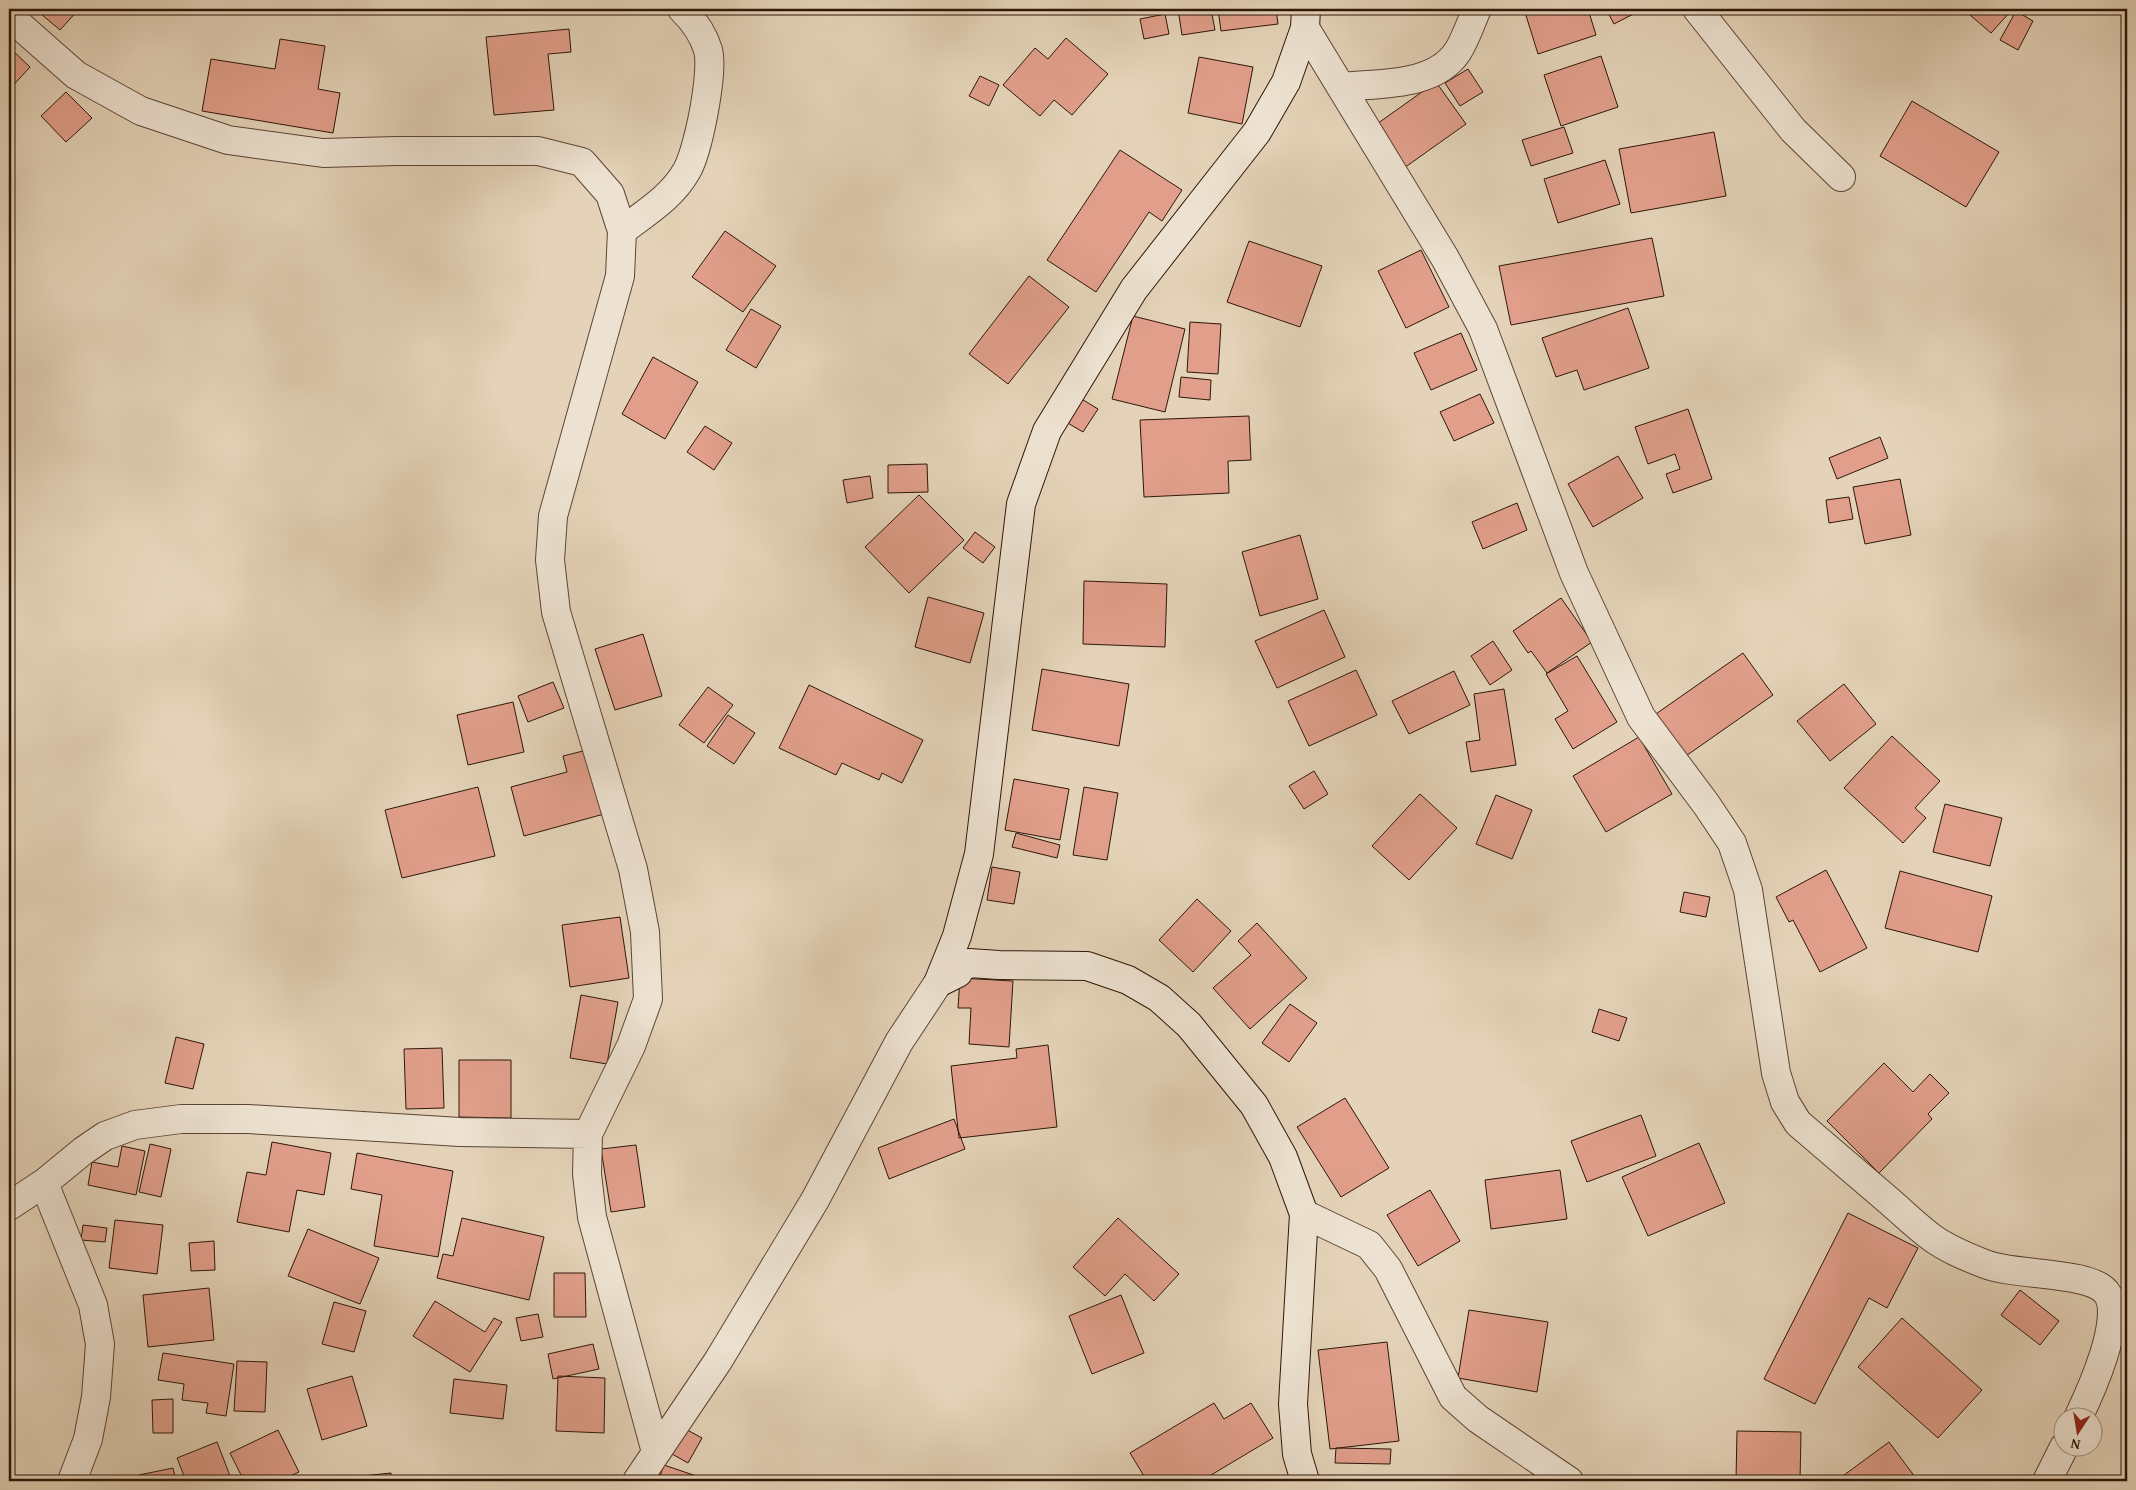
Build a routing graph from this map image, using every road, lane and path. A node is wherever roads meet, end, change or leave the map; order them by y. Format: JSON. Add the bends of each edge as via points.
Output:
{"nodes":[{"id":1,"x":682,"y":9,"type":"edge"},
{"id":2,"x":1478,"y":9,"type":"edge"},
{"id":3,"x":1697,"y":9,"type":"edge"},
{"id":4,"x":9,"y":16,"type":"edge"},
{"id":5,"x":1305,"y":19,"type":"edge"},
{"id":6,"x":1342,"y":88,"type":"junction"},
{"id":7,"x":1841,"y":177,"type":"dead end"},
{"id":8,"x":622,"y":231,"type":"junction"},
{"id":9,"x":938,"y":983,"type":"junction"},
{"id":10,"x":588,"y":1134,"type":"junction"},
{"id":11,"x":44,"y":1183,"type":"junction"},
{"id":12,"x":9,"y":1206,"type":"edge"},
{"id":13,"x":1304,"y":1214,"type":"junction"},
{"id":14,"x":2083,"y":1408,"type":"edge"},
{"id":15,"x":656,"y":1452,"type":"junction"},
{"id":16,"x":2058,"y":1458,"type":"edge"},
{"id":17,"x":72,"y":1481,"type":"edge"},
{"id":18,"x":637,"y":1481,"type":"edge"},
{"id":19,"x":1305,"y":1481,"type":"edge"},
{"id":20,"x":1569,"y":1481,"type":"edge"},
{"id":21,"x":2047,"y":1481,"type":"edge"}],
"edges":[{"from":1,"to":8,"type":"street","via":[[696,23],[708,51],[708,93],[698,135],[687,171],[668,196]]},
{"from":2,"to":6,"type":"street","via":[[1458,52],[1441,68],[1418,79]]},
{"from":3,"to":7,"type":"street","via":[[1792,130]]},
{"from":4,"to":8,"type":"street","via":[[76,75],[141,112],[228,140],[323,153],[538,151],[582,162],[610,194]]},
{"from":5,"to":6,"type":"street"},
{"from":5,"to":9,"type":"street","via":[[1286,82],[1257,132],[1134,289],[1047,431],[1021,504],[979,854],[958,936]]},
{"from":6,"to":14,"type":"street","via":[[1445,258],[1483,328],[1574,573],[1626,688],[1641,717],[1732,843],[1748,890],[1776,1073],[1785,1102],[1798,1123],[1932,1237],[1967,1257],[1996,1268],[2075,1278],[2106,1292],[2113,1308],[2108,1342]]},
{"from":8,"to":10,"type":"street","via":[[620,276],[553,516],[550,560],[556,612],[633,869],[645,932],[648,1000],[631,1046]]},
{"from":9,"to":13,"type":"street","via":[[969,963],[1087,966],[1128,980],[1159,998],[1189,1025],[1254,1105],[1283,1157]]},
{"from":9,"to":15,"type":"street","via":[[899,1042],[815,1200],[718,1361]]},
{"from":10,"to":11,"type":"street","via":[[460,1132],[248,1119],[182,1119],[134,1125],[106,1136]]},
{"from":10,"to":15,"type":"street","via":[[586,1174],[592,1217]]},
{"from":11,"to":12,"type":"street"},
{"from":11,"to":17,"type":"street","via":[[93,1305],[100,1344],[96,1397],[88,1439]]},
{"from":13,"to":19,"type":"street","via":[[1293,1404],[1298,1454]]},
{"from":13,"to":20,"type":"street","via":[[1369,1246],[1388,1269],[1453,1397],[1478,1419]]},
{"from":15,"to":18,"type":"street"},
{"from":16,"to":21,"type":"street"}]}
